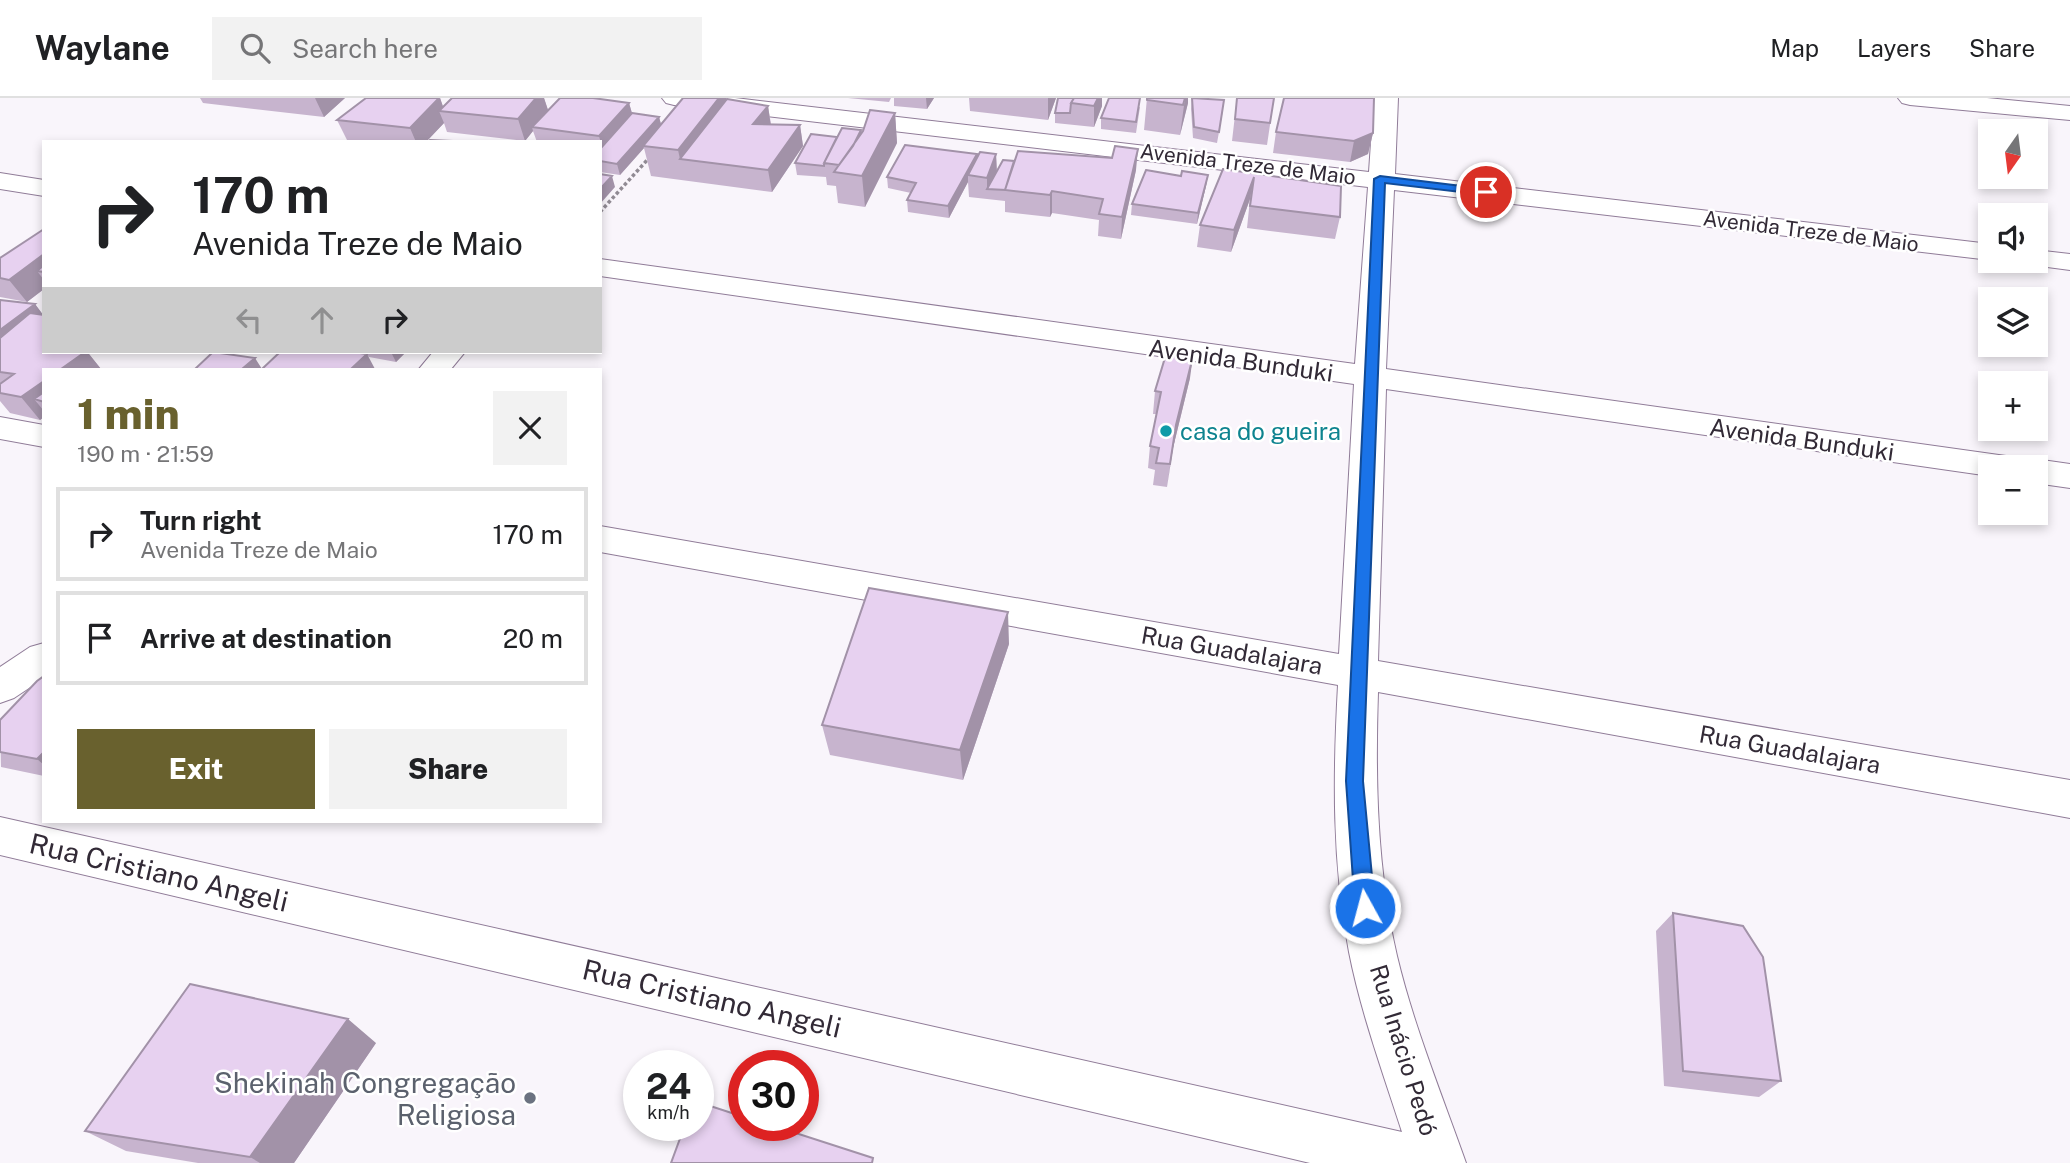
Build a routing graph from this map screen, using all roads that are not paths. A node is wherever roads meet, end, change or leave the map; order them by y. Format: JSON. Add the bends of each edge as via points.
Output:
{"nodes":[{"id":1,"x":1386,"y":98,"type":"edge"},
{"id":2,"x":1910,"y":98,"type":"edge"},
{"id":3,"x":690,"y":99,"type":"edge"},
{"id":4,"x":1964,"y":101,"type":"edge"},
{"id":5,"x":2070,"y":114,"type":"edge"},
{"id":6,"x":1380,"y":179,"type":"junction"},
{"id":7,"x":0,"y":181,"type":"edge"},
{"id":8,"x":42,"y":188,"type":"edge"},
{"id":9,"x":1978,"y":252,"type":"edge"},
{"id":10,"x":2048,"y":259,"type":"edge"},
{"id":11,"x":2070,"y":262,"type":"edge"},
{"id":12,"x":602,"y":267,"type":"edge"},
{"id":13,"x":448,"y":354,"type":"edge"},
{"id":14,"x":435,"y":368,"type":"edge"},
{"id":15,"x":1370,"y":379,"type":"junction"},
{"id":16,"x":0,"y":428,"type":"edge"},
{"id":17,"x":42,"y":436,"type":"edge"},
{"id":18,"x":1978,"y":463,"type":"edge"},
{"id":19,"x":2048,"y":473,"type":"edge"},
{"id":20,"x":2070,"y":476,"type":"edge"},
{"id":21,"x":602,"y":539,"type":"edge"},
{"id":22,"x":42,"y":659,"type":"edge"},
{"id":23,"x":1359,"y":672,"type":"junction"},
{"id":24,"x":0,"y":687,"type":"edge"},
{"id":25,"x":2070,"y":799,"type":"edge"},
{"id":26,"x":0,"y":836,"type":"edge"},
{"id":27,"x":1423,"y":1163,"type":"edge"},
{"id":28,"x":1438,"y":1163,"type":"edge"}],
"edges":[{"from":1,"to":6,"type":"street","name":"Rua Inácio Pedó"},
{"from":2,"to":4,"type":"street"},
{"from":3,"to":6,"type":"street","name":"Avenida Treze de Maio"},
{"from":4,"to":5,"type":"street"},
{"from":6,"to":9,"type":"street","name":"Avenida Treze de Maio"},
{"from":6,"to":15,"type":"street","name":"Rua Inácio Pedó"},
{"from":7,"to":8,"type":"street"},
{"from":10,"to":11,"type":"street"},
{"from":12,"to":15,"type":"street","name":"Avenida Bunduki"},
{"from":13,"to":14,"type":"street"},
{"from":15,"to":18,"type":"street","name":"Avenida Bunduki"},
{"from":15,"to":23,"type":"street","name":"Rua Inácio Pedó"},
{"from":16,"to":17,"type":"street"},
{"from":19,"to":20,"type":"street"},
{"from":21,"to":23,"type":"street","name":"Rua Guadalajara"},
{"from":22,"to":24,"type":"street"},
{"from":23,"to":25,"type":"street","name":"Rua Guadalajara"},
{"from":23,"to":28,"type":"street","name":"Rua Inácio Pedó","via":[[1354,781],[1365,908],[1379,979]]},
{"from":26,"to":27,"type":"street","name":"Rua Cristiano Angeli"}]}
